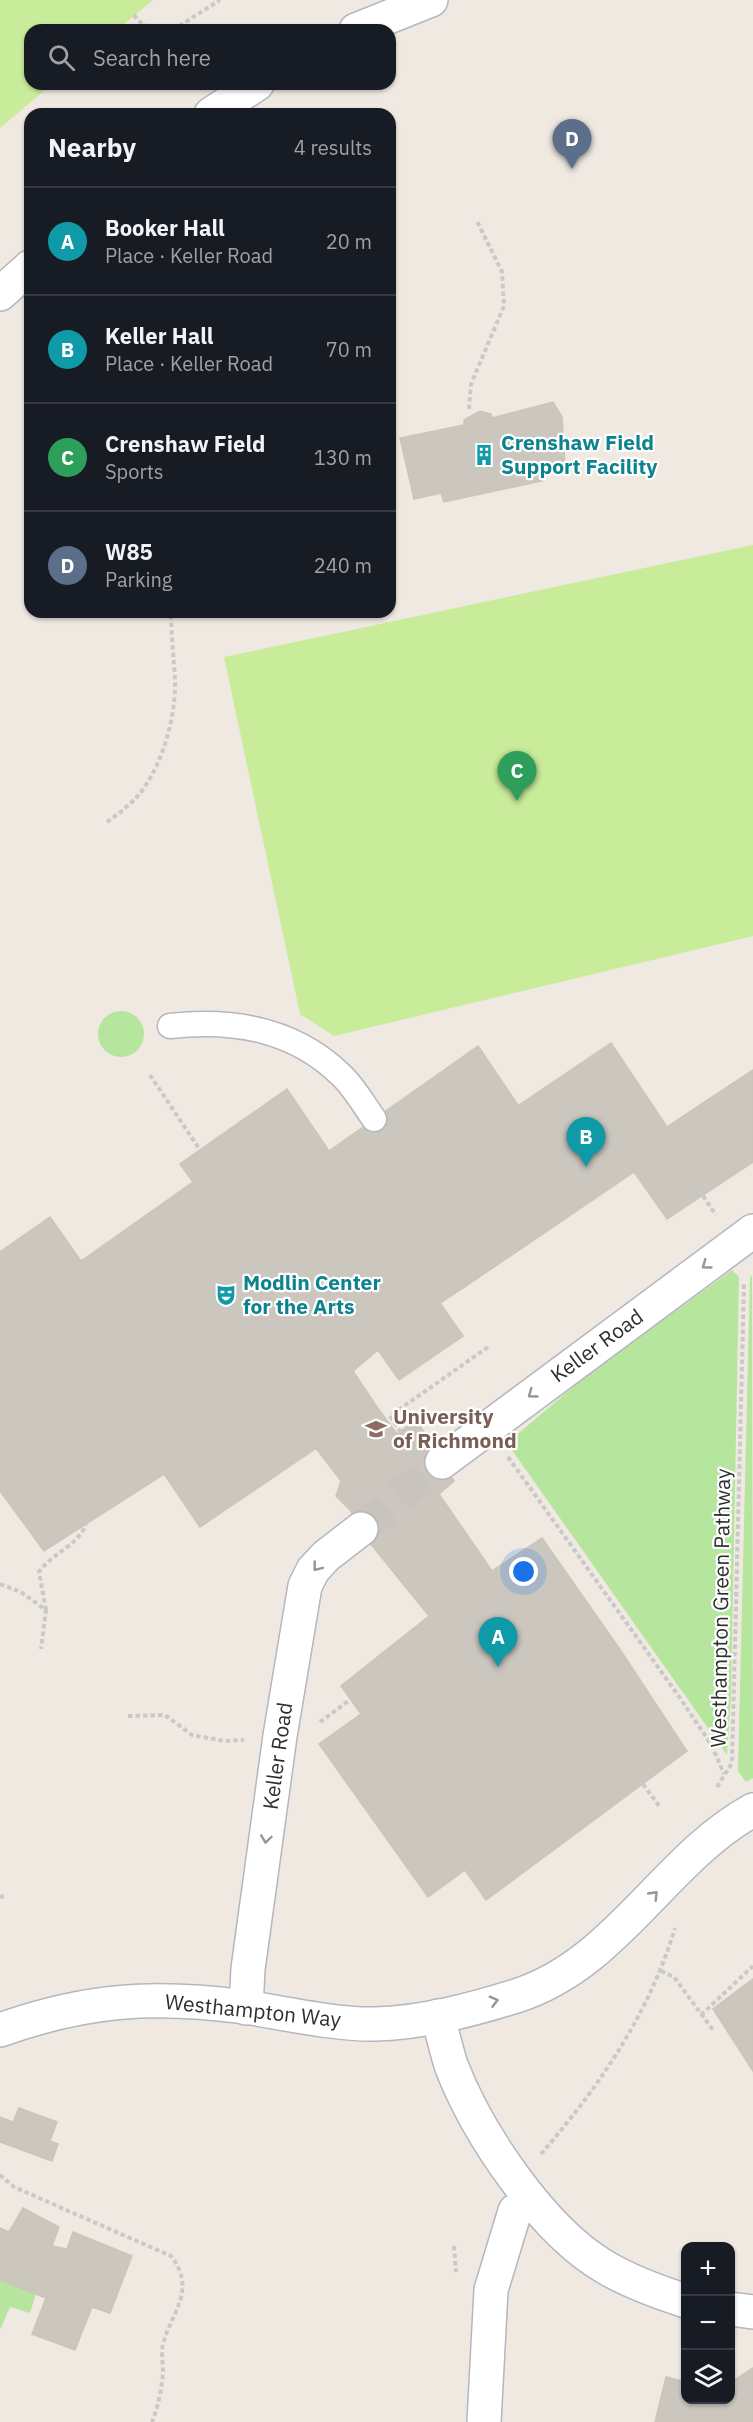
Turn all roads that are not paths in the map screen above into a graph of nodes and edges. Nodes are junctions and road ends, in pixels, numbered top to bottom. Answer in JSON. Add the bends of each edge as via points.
{"nodes":[{"id":1,"x":431,"y":0,"type":"edge"},
{"id":2,"x":371,"y":24,"type":"edge"},
{"id":3,"x":248,"y":90,"type":"edge"},
{"id":4,"x":220,"y":108,"type":"edge"},
{"id":5,"x":24,"y":272,"type":"edge"},
{"id":6,"x":0,"y":294,"type":"edge"},
{"id":7,"x":171,"y":1026,"type":"dead end"},
{"id":8,"x":374,"y":1119,"type":"dead end"},
{"id":9,"x":753,"y":1231,"type":"edge"},
{"id":10,"x":429,"y":1458,"type":"tunnel mouth"},
{"id":11,"x":361,"y":1529,"type":"tunnel mouth"},
{"id":12,"x":753,"y":1810,"type":"edge"},
{"id":13,"x":246,"y":2008,"type":"junction"},
{"id":14,"x":438,"y":2016,"type":"junction"},
{"id":15,"x":0,"y":2030,"type":"edge"},
{"id":16,"x":515,"y":2211,"type":"dead end"},
{"id":17,"x":681,"y":2299,"type":"edge"},
{"id":18,"x":735,"y":2310,"type":"edge"},
{"id":19,"x":753,"y":2312,"type":"edge"},
{"id":20,"x":484,"y":2422,"type":"edge"}],
"edges":[{"from":1,"to":2,"type":"street"},
{"from":3,"to":4,"type":"street"},
{"from":5,"to":6,"type":"street"},
{"from":7,"to":8,"type":"lane","via":[[243,1025],[282,1035],[315,1052],[343,1076]]},
{"from":9,"to":10,"type":"street","name":"Keller Road","one_way":true},
{"from":11,"to":13,"type":"street","name":"Keller Road","one_way":true,"via":[[314,1570],[301,1602],[248,1969]]},
{"from":14,"to":12,"type":"street","name":"Westhampton Way","one_way":true,"via":[[518,1995],[568,1971],[621,1929],[693,1855]]},
{"from":13,"to":14,"type":"street","name":"Westhampton Way","via":[[372,2024]]},
{"from":13,"to":15,"type":"street","name":"Westhampton Way","via":[[180,1999],[133,2000],[42,2015]]},
{"from":14,"to":17,"type":"street","via":[[463,2091],[503,2161],[538,2206],[583,2252],[605,2267]]},
{"from":16,"to":20,"type":"street","via":[[491,2290]]},
{"from":18,"to":19,"type":"street"}]}
